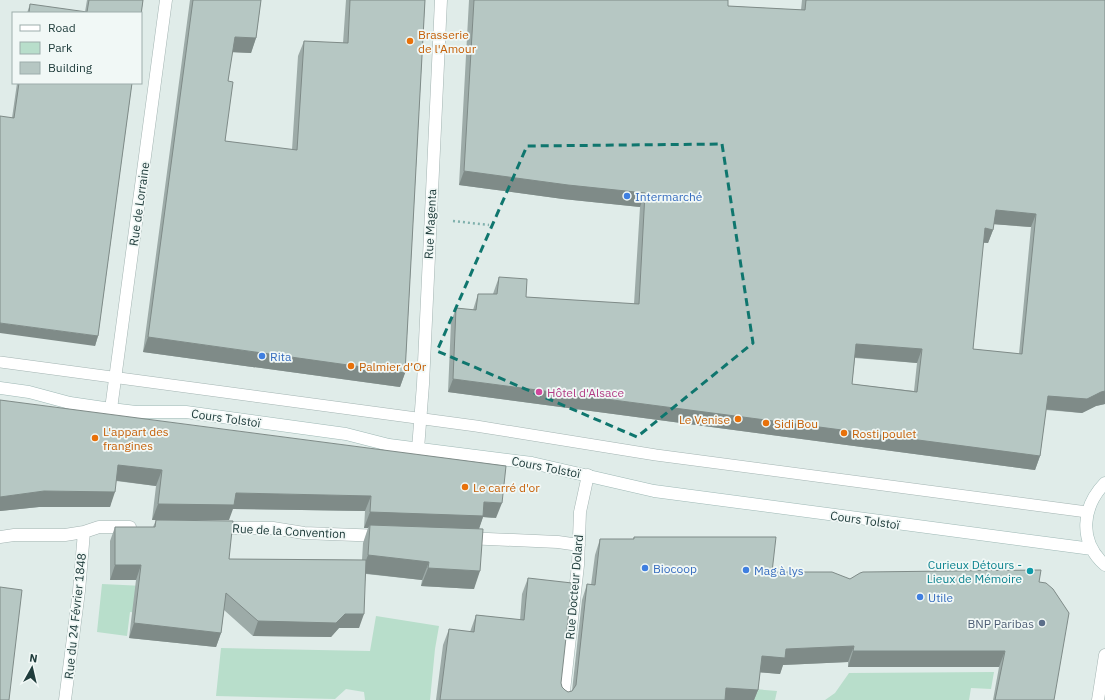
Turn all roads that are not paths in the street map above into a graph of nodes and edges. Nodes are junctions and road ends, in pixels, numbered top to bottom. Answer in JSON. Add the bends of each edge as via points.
{"nodes":[{"id":1,"x":166,"y":0,"type":"edge"},
{"id":2,"x":441,"y":0,"type":"edge"},
{"id":3,"x":0,"y":362,"type":"edge"},
{"id":4,"x":115,"y":379,"type":"junction"},
{"id":5,"x":0,"y":388,"type":"edge"},
{"id":6,"x":111,"y":409,"type":"junction"},
{"id":7,"x":420,"y":419,"type":"junction"},
{"id":8,"x":418,"y":449,"type":"junction"},
{"id":9,"x":588,"y":475,"type":"junction"},
{"id":10,"x":1105,"y":483,"type":"edge"},
{"id":11,"x":1087,"y":512,"type":"junction"},
{"id":12,"x":142,"y":527,"type":"edge"},
{"id":13,"x":204,"y":528,"type":"edge"},
{"id":14,"x":84,"y":532,"type":"junction"},
{"id":15,"x":391,"y":536,"type":"edge"},
{"id":16,"x":0,"y":537,"type":"edge"},
{"id":17,"x":454,"y":538,"type":"edge"},
{"id":18,"x":579,"y":545,"type":"junction"},
{"id":19,"x":1092,"y":549,"type":"junction"},
{"id":20,"x":1105,"y":565,"type":"edge"},
{"id":21,"x":1105,"y":655,"type":"edge"},
{"id":22,"x":65,"y":700,"type":"edge"},
{"id":23,"x":563,"y":700,"type":"edge"},
{"id":24,"x":1098,"y":700,"type":"edge"}],
"edges":[{"from":1,"to":4,"type":"street","name":"Rue de Lorraine"},
{"from":2,"to":7,"type":"street","name":"Rue Magenta"},
{"from":3,"to":4,"type":"lane"},
{"from":4,"to":6,"type":"street","name":"Rue de Lorraine"},
{"from":4,"to":7,"type":"lane"},
{"from":5,"to":6,"type":"street","name":"Cours Tolstoï"},
{"from":6,"to":8,"type":"street","name":"Cours Tolstoï","via":[[194,413],[346,434]]},
{"from":7,"to":8,"type":"street","name":"Rue Magenta"},
{"from":7,"to":11,"type":"lane","via":[[656,455]]},
{"from":8,"to":9,"type":"street","name":"Cours Tolstoï","via":[[532,463]]},
{"from":9,"to":18,"type":"street","name":"Rue Docteur Dolard","via":[[580,512]]},
{"from":9,"to":19,"type":"street","name":"Cours Tolstoï","via":[[654,491]]},
{"from":10,"to":11,"type":"street","via":[[1097,491]]},
{"from":11,"to":19,"type":"street","via":[[1086,525]]},
{"from":12,"to":14,"type":"street","via":[[99,527]]},
{"from":13,"to":15,"type":"street","name":"Rue de la Convention","via":[[273,528],[304,533]]},
{"from":14,"to":16,"type":"street"},
{"from":14,"to":22,"type":"street","name":"Rue du 24 Février 1848"},
{"from":17,"to":18,"type":"street"},
{"from":18,"to":23,"type":"street","name":"Rue Docteur Dolard"},
{"from":19,"to":20,"type":"street"},
{"from":21,"to":24,"type":"street"}]}
